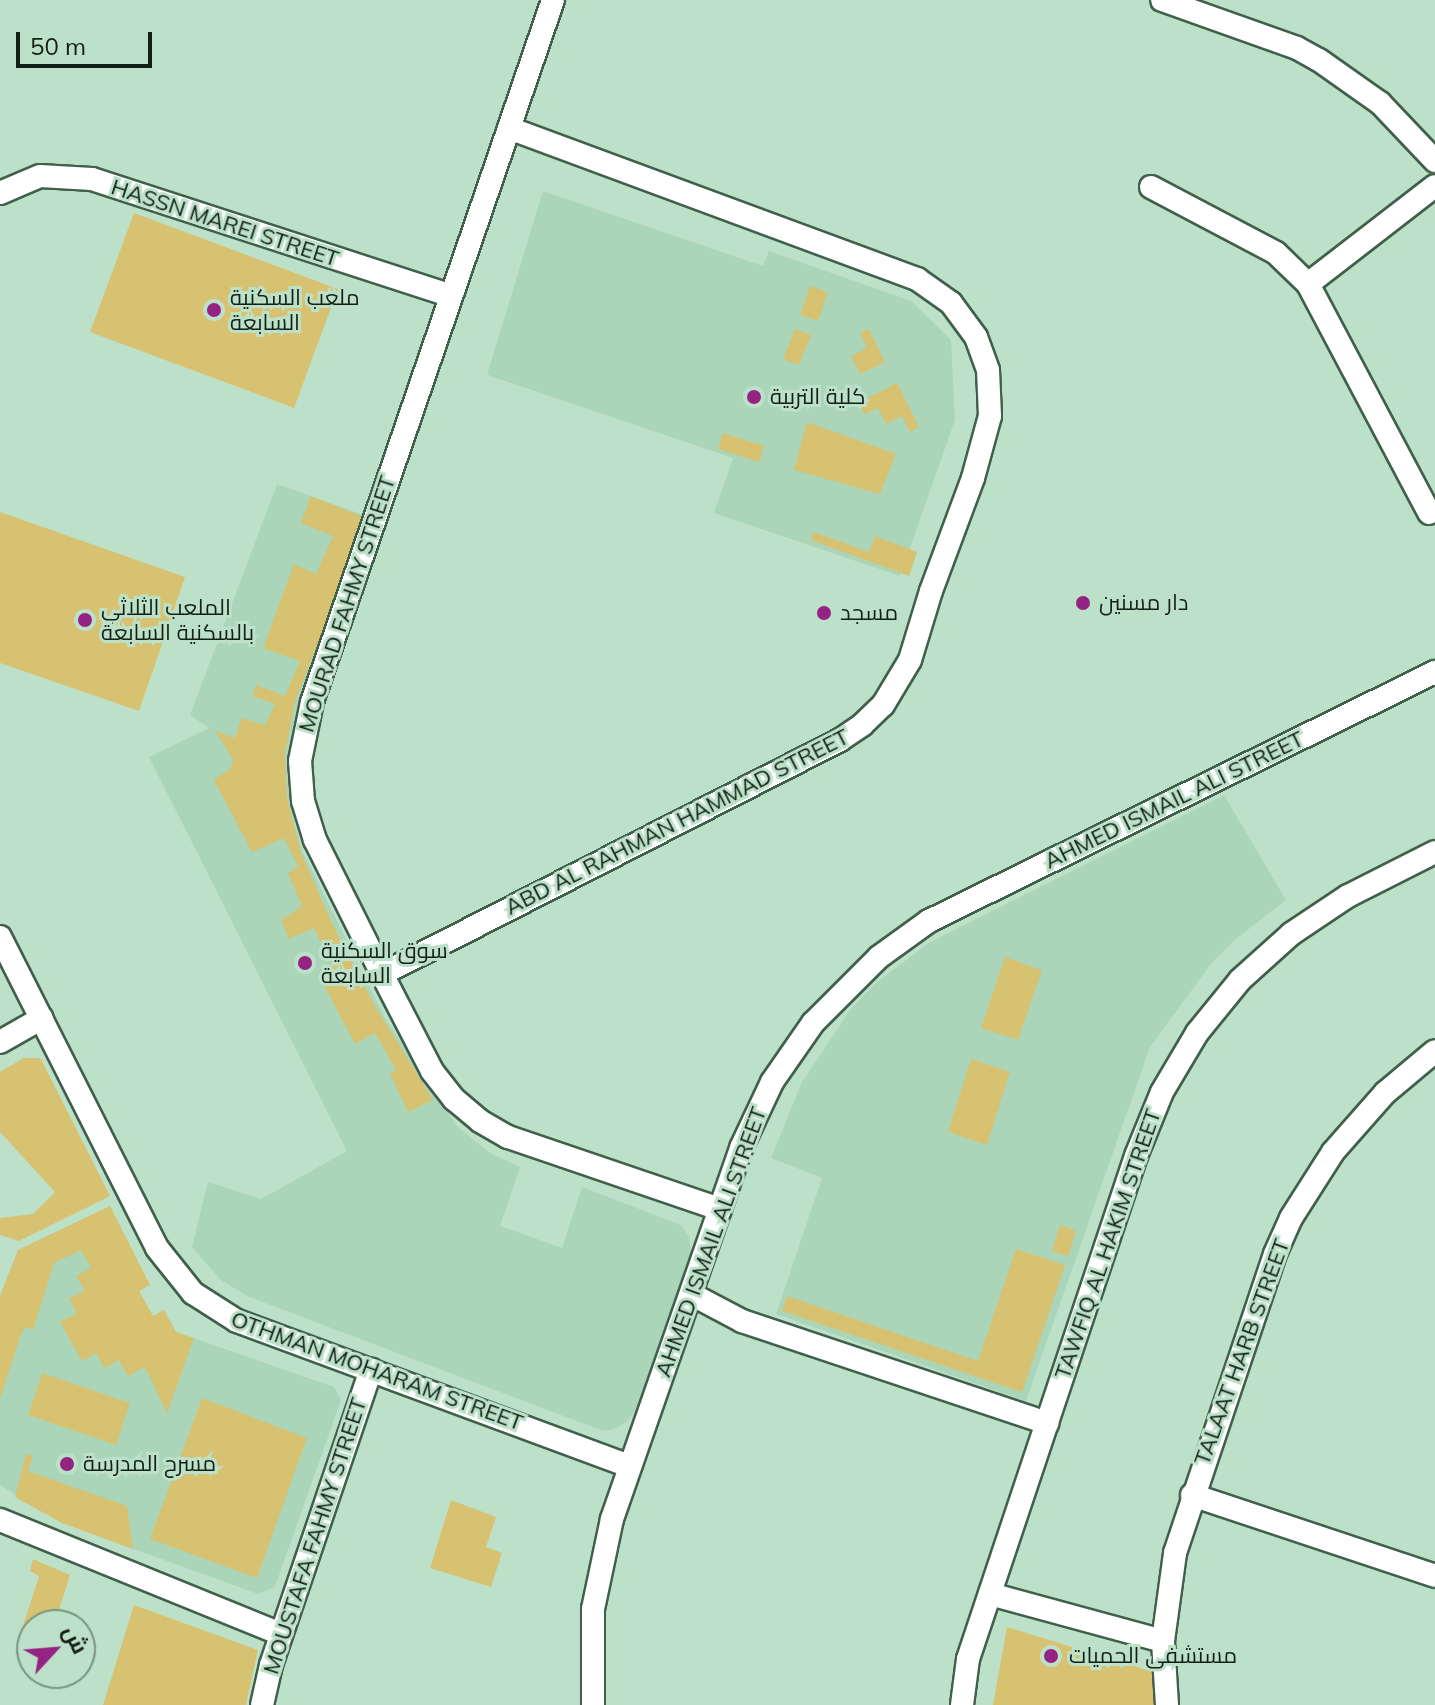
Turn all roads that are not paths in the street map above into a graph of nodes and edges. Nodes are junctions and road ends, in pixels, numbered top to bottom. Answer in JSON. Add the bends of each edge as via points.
{"nodes":[{"id":1,"x":553,"y":0,"type":"edge"},
{"id":2,"x":1162,"y":0,"type":"edge"},
{"id":3,"x":509,"y":128,"type":"junction"},
{"id":4,"x":1435,"y":161,"type":"edge"},
{"id":5,"x":1435,"y":186,"type":"edge"},
{"id":6,"x":1151,"y":187,"type":"dead end"},
{"id":7,"x":0,"y":193,"type":"edge"},
{"id":8,"x":1308,"y":284,"type":"junction"},
{"id":9,"x":450,"y":295,"type":"junction"},
{"id":10,"x":1429,"y":513,"type":"dead end"},
{"id":11,"x":1435,"y":672,"type":"edge"},
{"id":12,"x":1435,"y":852,"type":"edge"},
{"id":13,"x":0,"y":937,"type":"edge"},
{"id":14,"x":382,"y":974,"type":"junction"},
{"id":15,"x":42,"y":1018,"type":"junction"},
{"id":16,"x":0,"y":1042,"type":"edge"},
{"id":17,"x":1435,"y":1051,"type":"edge"},
{"id":18,"x":720,"y":1209,"type":"junction"},
{"id":19,"x":691,"y":1294,"type":"junction"},
{"id":20,"x":371,"y":1369,"type":"junction"},
{"id":21,"x":1047,"y":1423,"type":"junction"},
{"id":22,"x":630,"y":1466,"type":"junction"},
{"id":23,"x":1192,"y":1495,"type":"junction"},
{"id":24,"x":0,"y":1520,"type":"edge"},
{"id":25,"x":1435,"y":1576,"type":"edge"},
{"id":26,"x":990,"y":1594,"type":"junction"},
{"id":27,"x":281,"y":1634,"type":"junction"},
{"id":28,"x":1163,"y":1641,"type":"junction"},
{"id":29,"x":262,"y":1705,"type":"edge"},
{"id":30,"x":593,"y":1705,"type":"edge"},
{"id":31,"x":962,"y":1705,"type":"edge"},
{"id":32,"x":1167,"y":1705,"type":"edge"}],
"edges":[{"from":1,"to":3,"type":"street","name":"MOURAD FAHMY STREET"},
{"from":2,"to":4,"type":"street","via":[[1319,60],[1380,103]]},
{"from":3,"to":9,"type":"street","name":"MOURAD FAHMY STREET"},
{"from":3,"to":14,"type":"street","name":"ABD AL RAHMAN HAMMAD STREET","via":[[917,279],[951,303],[976,337],[988,370],[990,416],[910,660],[883,705],[862,725]]},
{"from":5,"to":8,"type":"street"},
{"from":6,"to":8,"type":"street","via":[[1276,253]]},
{"from":7,"to":9,"type":"street","name":"HASSN MAREI STREET","via":[[40,176],[92,179]]},
{"from":8,"to":10,"type":"street"},
{"from":9,"to":14,"type":"street","name":"MOURAD FAHMY STREET","via":[[302,741],[301,781],[311,831]]},
{"from":11,"to":18,"type":"street","name":"AHMED ISMAIL ALI STREET","via":[[903,938],[833,999],[791,1052],[755,1114]]},
{"from":12,"to":21,"type":"street","name":"TAWFIQ AL HAKIM STREET","via":[[1348,896],[1291,934],[1240,980],[1197,1033],[1162,1092],[1136,1156]]},
{"from":13,"to":15,"type":"street","name":"OTHMAN MOHARAM STREET"},
{"from":14,"to":18,"type":"street","name":"MOURAD FAHMY STREET","via":[[432,1071],[480,1121],[508,1137]]},
{"from":15,"to":16,"type":"street"},
{"from":15,"to":20,"type":"street","name":"OTHMAN MOHARAM STREET","via":[[157,1248],[180,1280],[237,1321]]},
{"from":17,"to":23,"type":"street","name":"TALAAT HARB STREET","via":[[1357,1121],[1291,1218]]},
{"from":18,"to":19,"type":"street","name":"AHMED ISMAIL ALI STREET"},
{"from":19,"to":21,"type":"street","via":[[742,1321]]},
{"from":19,"to":22,"type":"street","name":"AHMED ISMAIL ALI STREET"},
{"from":20,"to":22,"type":"street","name":"OTHMAN MOHARAM STREET"},
{"from":20,"to":27,"type":"street","name":"MOUSTAFA FAHMY STREET"},
{"from":21,"to":26,"type":"street","name":"TAWFIQ AL HAKIM STREET"},
{"from":22,"to":30,"type":"street","name":"AHMED ISMAIL ALI STREET","via":[[597,1578],[591,1639]]},
{"from":23,"to":25,"type":"street"},
{"from":23,"to":28,"type":"street","name":"TALAAT HARB STREET","via":[[1168,1582]]},
{"from":24,"to":27,"type":"street"},
{"from":26,"to":28,"type":"street"},
{"from":26,"to":31,"type":"street","name":"TAWFIQ AL HAKIM STREET","via":[[968,1659]]},
{"from":27,"to":29,"type":"street","name":"MOUSTAFA FAHMY STREET"},
{"from":28,"to":32,"type":"street","name":"TALAAT HARB STREET"}]}
